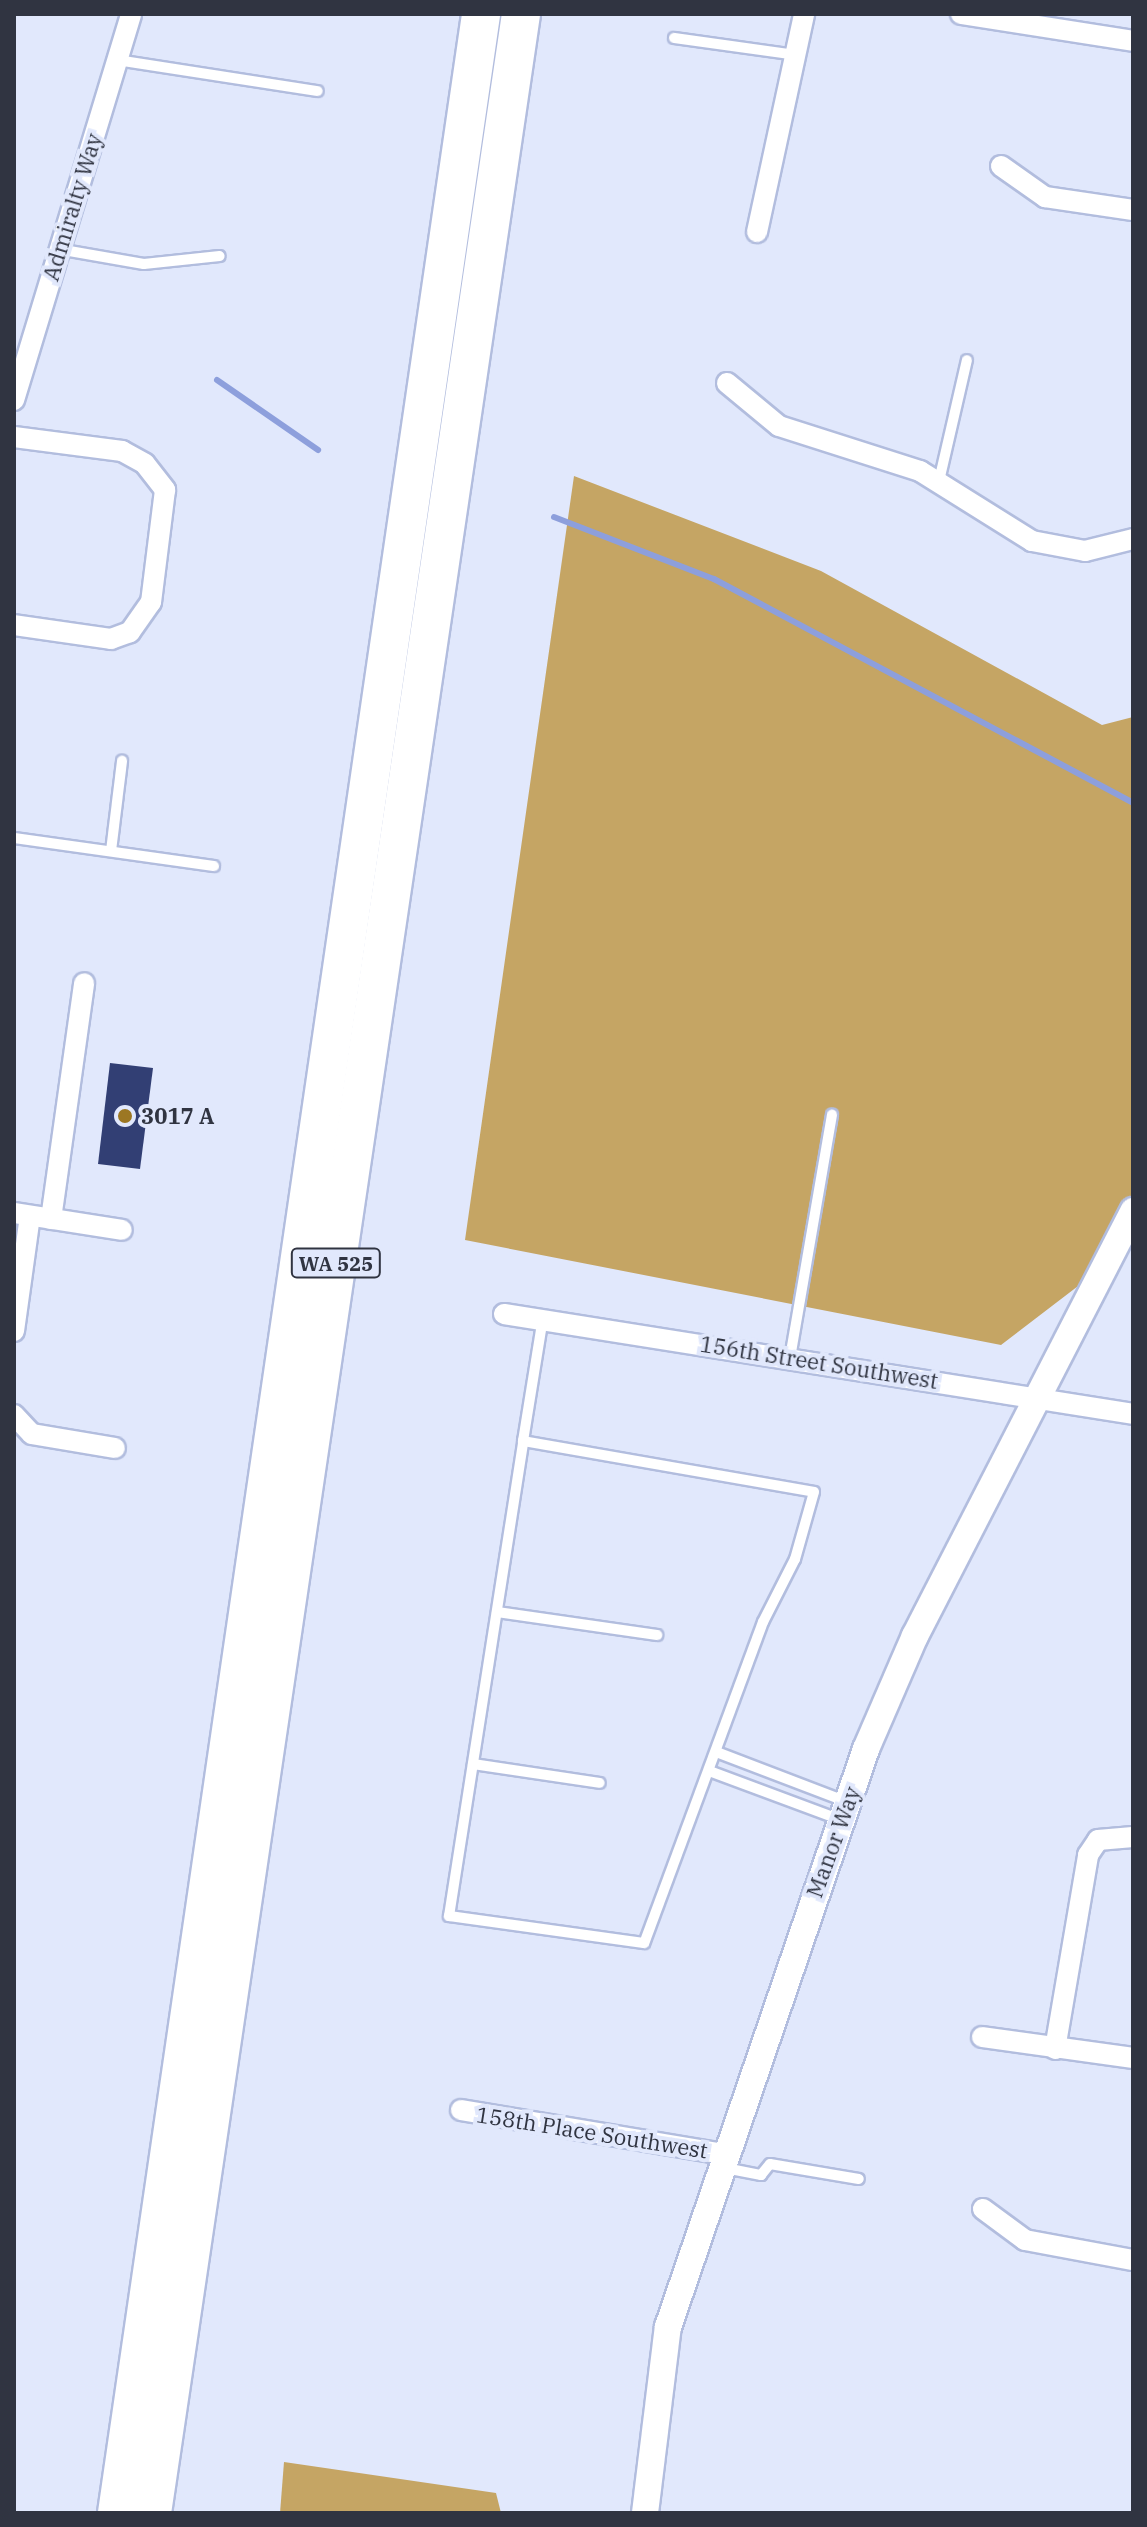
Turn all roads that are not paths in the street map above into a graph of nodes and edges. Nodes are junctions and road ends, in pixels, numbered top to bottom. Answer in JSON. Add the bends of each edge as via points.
{"nodes":[{"id":1,"x":131,"y":14,"type":"edge"},
{"id":2,"x":481,"y":14,"type":"edge"},
{"id":3,"x":521,"y":14,"type":"edge"},
{"id":4,"x":804,"y":14,"type":"edge"},
{"id":5,"x":961,"y":14,"type":"edge"},
{"id":6,"x":674,"y":38,"type":"dead end"},
{"id":7,"x":1133,"y":41,"type":"edge"},
{"id":8,"x":796,"y":55,"type":"junction"},
{"id":9,"x":117,"y":60,"type":"junction"},
{"id":10,"x":318,"y":91,"type":"dead end"},
{"id":11,"x":1001,"y":166,"type":"dead end"},
{"id":12,"x":1133,"y":210,"type":"edge"},
{"id":13,"x":757,"y":232,"type":"dead end"},
{"id":14,"x":58,"y":249,"type":"junction"},
{"id":15,"x":220,"y":256,"type":"dead end"},
{"id":16,"x":967,"y":360,"type":"dead end"},
{"id":17,"x":727,"y":383,"type":"dead end"},
{"id":18,"x":14,"y":400,"type":"edge"},
{"id":19,"x":14,"y":437,"type":"edge"},
{"id":20,"x":939,"y":481,"type":"junction"},
{"id":21,"x":1133,"y":539,"type":"edge"},
{"id":22,"x":14,"y":625,"type":"edge"},
{"id":23,"x":122,"y":761,"type":"dead end"},
{"id":24,"x":14,"y":838,"type":"edge"},
{"id":25,"x":111,"y":851,"type":"junction"},
{"id":26,"x":214,"y":866,"type":"dead end"},
{"id":27,"x":84,"y":983,"type":"dead end"},
{"id":28,"x":832,"y":1115,"type":"dead end"},
{"id":29,"x":1133,"y":1211,"type":"edge"},
{"id":30,"x":22,"y":1215,"type":"edge"},
{"id":31,"x":51,"y":1219,"type":"junction"},
{"id":32,"x":122,"y":1230,"type":"dead end"},
{"id":33,"x":504,"y":1314,"type":"dead end"},
{"id":34,"x":543,"y":1318,"type":"junction"},
{"id":35,"x":14,"y":1331,"type":"edge"},
{"id":36,"x":790,"y":1358,"type":"junction"},
{"id":37,"x":1038,"y":1398,"type":"junction"},
{"id":38,"x":1133,"y":1414,"type":"edge"},
{"id":39,"x":14,"y":1415,"type":"edge"},
{"id":40,"x":523,"y":1441,"type":"junction"},
{"id":41,"x":115,"y":1448,"type":"dead end"},
{"id":42,"x":497,"y":1612,"type":"junction"},
{"id":43,"x":657,"y":1635,"type":"dead end"},
{"id":44,"x":719,"y":1753,"type":"junction"},
{"id":45,"x":473,"y":1764,"type":"junction"},
{"id":46,"x":712,"y":1772,"type":"junction"},
{"id":47,"x":600,"y":1783,"type":"dead end"},
{"id":48,"x":844,"y":1811,"type":"junction"},
{"id":49,"x":1133,"y":1837,"type":"edge"},
{"id":50,"x":982,"y":2037,"type":"dead end"},
{"id":51,"x":1055,"y":2049,"type":"junction"},
{"id":52,"x":1133,"y":2058,"type":"edge"},
{"id":53,"x":461,"y":2110,"type":"dead end"},
{"id":54,"x":721,"y":2160,"type":"junction"},
{"id":55,"x":859,"y":2179,"type":"dead end"},
{"id":56,"x":983,"y":2209,"type":"dead end"},
{"id":57,"x":1133,"y":2260,"type":"edge"},
{"id":58,"x":117,"y":2513,"type":"edge"},
{"id":59,"x":152,"y":2513,"type":"edge"},
{"id":60,"x":645,"y":2513,"type":"edge"}],
"edges":[{"from":1,"to":9,"type":"street","name":"Admiralty Way"},
{"from":2,"to":58,"type":"highway","number":"WA 525"},
{"from":3,"to":59,"type":"highway","number":"WA 525"},
{"from":4,"to":8,"type":"street"},
{"from":5,"to":7,"type":"street"},
{"from":6,"to":8,"type":"lane"},
{"from":8,"to":13,"type":"street"},
{"from":9,"to":10,"type":"lane"},
{"from":9,"to":14,"type":"street","name":"Admiralty Way"},
{"from":11,"to":12,"type":"street","via":[[1045,197]]},
{"from":14,"to":15,"type":"lane","via":[[144,264]]},
{"from":14,"to":18,"type":"street","name":"Admiralty Way"},
{"from":16,"to":20,"type":"lane"},
{"from":17,"to":20,"type":"street","via":[[779,426]]},
{"from":19,"to":22,"type":"street","via":[[122,451],[145,464],[165,490],[151,602],[130,632],[111,639]]},
{"from":20,"to":21,"type":"street","via":[[1054,549],[1085,551]]},
{"from":23,"to":25,"type":"lane"},
{"from":24,"to":25,"type":"lane"},
{"from":25,"to":26,"type":"lane"},
{"from":27,"to":31,"type":"street"},
{"from":28,"to":36,"type":"lane"},
{"from":29,"to":37,"type":"street","name":"Manor Way"},
{"from":30,"to":31,"type":"street"},
{"from":30,"to":35,"type":"street"},
{"from":31,"to":32,"type":"street"},
{"from":33,"to":34,"type":"street","name":"156th Street Southwest"},
{"from":34,"to":36,"type":"street","name":"156th Street Southwest"},
{"from":34,"to":40,"type":"lane"},
{"from":36,"to":37,"type":"street","name":"156th Street Southwest"},
{"from":37,"to":38,"type":"street","name":"156th Street Southwest"},
{"from":37,"to":48,"type":"street","name":"Manor Way","via":[[915,1636]]},
{"from":39,"to":41,"type":"street","via":[[32,1434]]},
{"from":40,"to":42,"type":"lane"},
{"from":40,"to":44,"type":"lane","via":[[814,1492]]},
{"from":42,"to":43,"type":"lane"},
{"from":42,"to":45,"type":"lane"},
{"from":44,"to":46,"type":"lane"},
{"from":44,"to":48,"type":"lane"},
{"from":45,"to":46,"type":"lane","via":[[449,1916],[644,1943]]},
{"from":45,"to":47,"type":"lane"},
{"from":46,"to":48,"type":"lane"},
{"from":48,"to":54,"type":"street","name":"Manor Way"},
{"from":49,"to":51,"type":"street","via":[[1098,1840],[1088,1855]]},
{"from":50,"to":51,"type":"street"},
{"from":51,"to":52,"type":"street"},
{"from":53,"to":54,"type":"street","name":"158th Place Southwest"},
{"from":54,"to":55,"type":"lane","via":[[761,2175],[770,2164]]},
{"from":54,"to":60,"type":"street","name":"Manor Way","via":[[668,2327]]},
{"from":56,"to":57,"type":"street","via":[[1025,2240]]}]}
